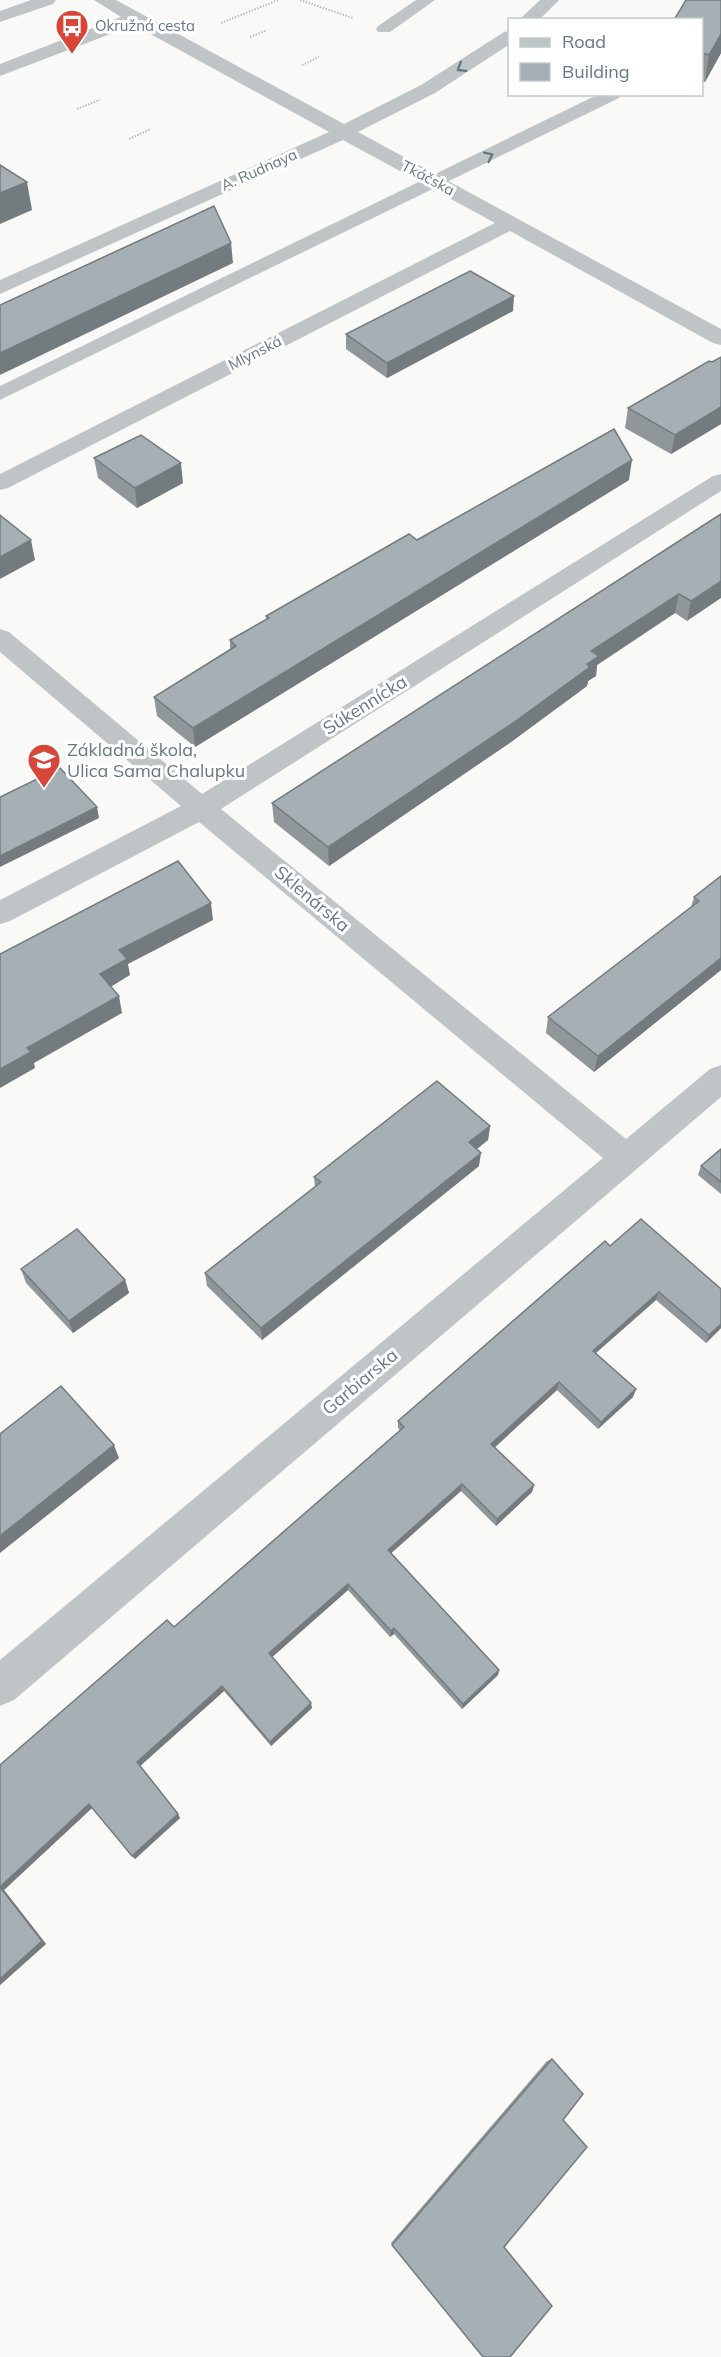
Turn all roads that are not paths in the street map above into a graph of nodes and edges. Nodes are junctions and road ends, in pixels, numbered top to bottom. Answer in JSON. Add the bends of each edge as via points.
{"nodes":[{"id":1,"x":47,"y":0,"type":"edge"},
{"id":2,"x":103,"y":0,"type":"edge"},
{"id":3,"x":427,"y":0,"type":"edge"},
{"id":4,"x":550,"y":0,"type":"edge"},
{"id":5,"x":0,"y":17,"type":"edge"},
{"id":6,"x":135,"y":18,"type":"junction"},
{"id":7,"x":530,"y":18,"type":"edge"},
{"id":8,"x":384,"y":29,"type":"road end"},
{"id":9,"x":508,"y":39,"type":"edge"},
{"id":10,"x":0,"y":70,"type":"edge"},
{"id":11,"x":609,"y":96,"type":"edge"},
{"id":12,"x":344,"y":132,"type":"junction"},
{"id":13,"x":436,"y":182,"type":"junction"},
{"id":14,"x":511,"y":223,"type":"junction"},
{"id":15,"x":0,"y":288,"type":"edge"},
{"id":16,"x":721,"y":338,"type":"edge"},
{"id":17,"x":0,"y":394,"type":"edge"},
{"id":18,"x":721,"y":481,"type":"edge"},
{"id":19,"x":0,"y":483,"type":"edge"},
{"id":20,"x":0,"y":638,"type":"edge"},
{"id":21,"x":201,"y":808,"type":"junction"},
{"id":22,"x":0,"y":913,"type":"edge"},
{"id":23,"x":721,"y":1078,"type":"edge"},
{"id":24,"x":626,"y":1158,"type":"junction"},
{"id":25,"x":0,"y":1686,"type":"edge"}],
"edges":[{"from":1,"to":5,"type":"street"},
{"from":2,"to":6,"type":"street","name":"Tkáčska"},
{"from":3,"to":8,"type":"lane"},
{"from":4,"to":7,"type":"street"},
{"from":6,"to":10,"type":"street"},
{"from":6,"to":12,"type":"street","name":"Tkáčska"},
{"from":9,"to":12,"type":"street","name":"A. Rudnaya","one_way":true,"via":[[428,89]]},
{"from":13,"to":11,"type":"lane","one_way":true},
{"from":12,"to":13,"type":"street","name":"Tkáčska"},
{"from":12,"to":15,"type":"street","name":"A. Rudnaya"},
{"from":13,"to":14,"type":"street","name":"Tkáčska"},
{"from":13,"to":17,"type":"lane"},
{"from":14,"to":16,"type":"street","name":"Tkáčska"},
{"from":14,"to":19,"type":"street","name":"Mlynská"},
{"from":18,"to":21,"type":"street","name":"Súkennícka"},
{"from":20,"to":21,"type":"street","name":"Sklenárska"},
{"from":21,"to":22,"type":"street","name":"Súkennícka"},
{"from":21,"to":24,"type":"street","name":"Sklenárska"},
{"from":23,"to":24,"type":"street","name":"Garbiarska"},
{"from":24,"to":25,"type":"street","name":"Garbiarska"}]}
